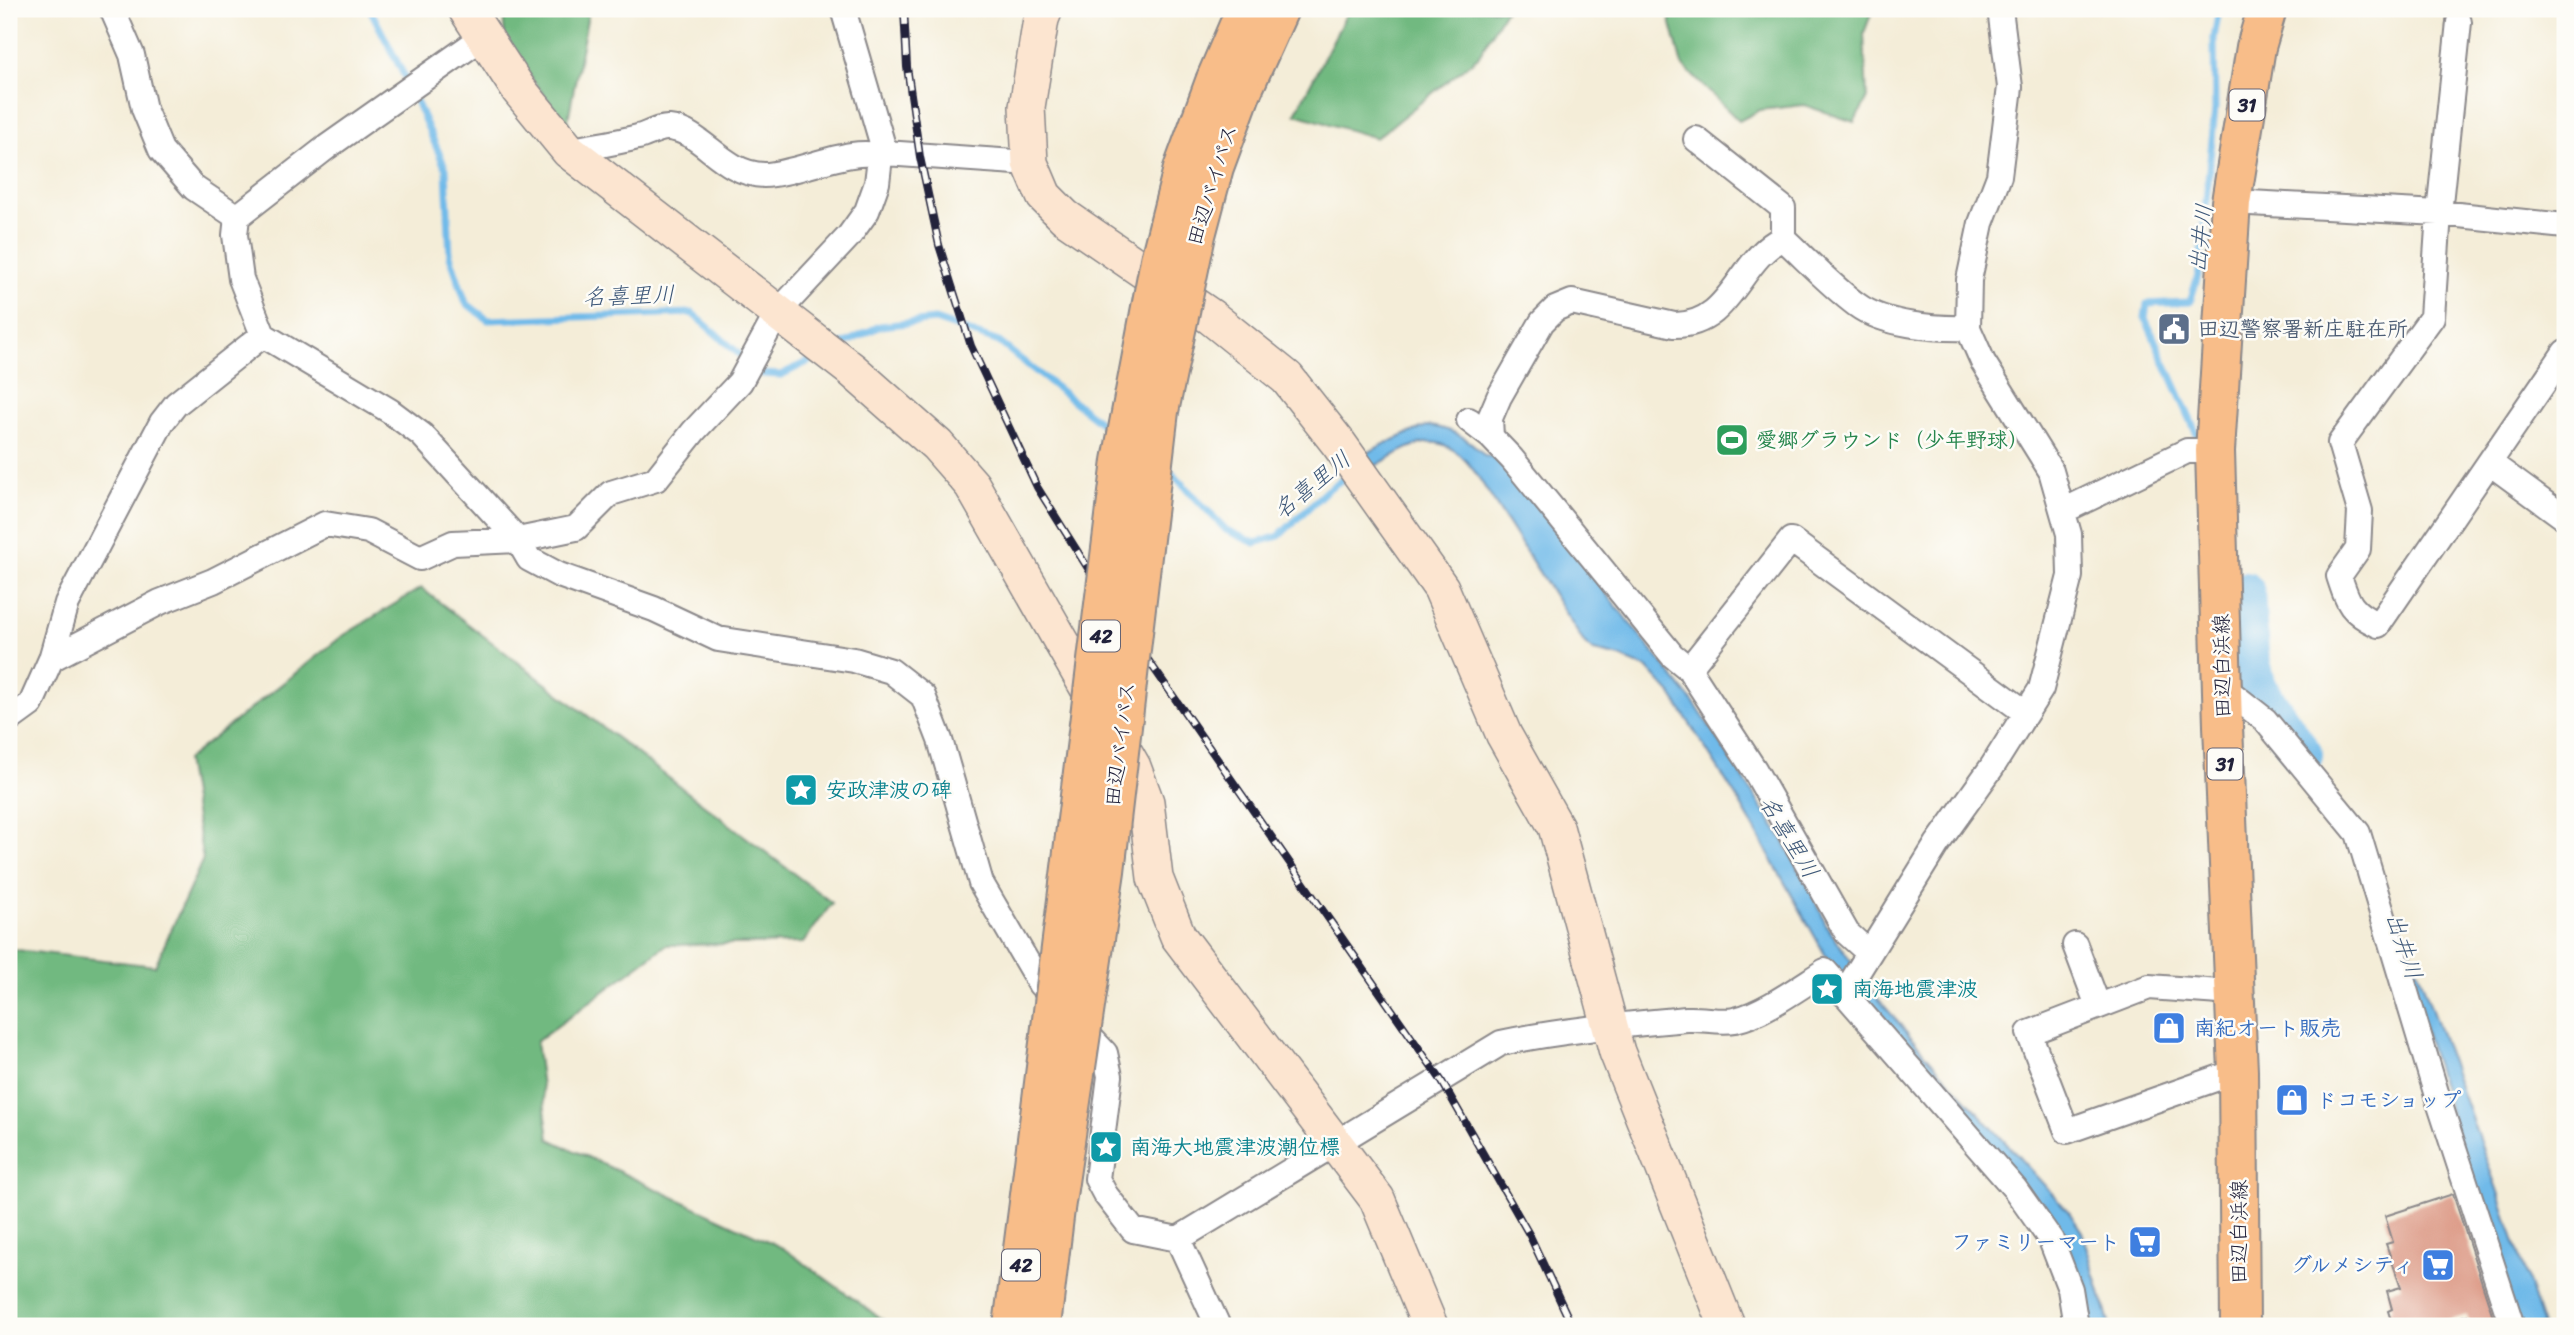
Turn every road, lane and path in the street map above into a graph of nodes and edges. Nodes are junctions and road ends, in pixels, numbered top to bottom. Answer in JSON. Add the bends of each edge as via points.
{"nodes":[{"id":1,"x":111,"y":9,"type":"edge"},
{"id":2,"x":843,"y":9,"type":"edge"},
{"id":3,"x":1045,"y":9,"type":"edge"},
{"id":4,"x":1246,"y":9,"type":"edge"},
{"id":5,"x":1279,"y":9,"type":"edge"},
{"id":6,"x":2000,"y":9,"type":"edge"},
{"id":7,"x":2267,"y":9,"type":"edge"},
{"id":8,"x":2459,"y":22,"type":"dead end"},
{"id":9,"x":475,"y":23,"type":"edge"},
{"id":10,"x":1229,"y":85,"type":"junction"},
{"id":11,"x":1696,"y":139,"type":"dead end"},
{"id":12,"x":569,"y":151,"type":"junction"},
{"id":13,"x":883,"y":155,"type":"junction"},
{"id":14,"x":1030,"y":163,"type":"junction"},
{"id":15,"x":2231,"y":202,"type":"junction"},
{"id":16,"x":2439,"y":213,"type":"junction"},
{"id":17,"x":237,"y":217,"type":"junction"},
{"id":18,"x":2565,"y":226,"type":"edge"},
{"id":19,"x":1783,"y":238,"type":"junction"},
{"id":20,"x":778,"y":312,"type":"junction"},
{"id":21,"x":1968,"y":328,"type":"junction"},
{"id":22,"x":263,"y":335,"type":"junction"},
{"id":23,"x":2565,"y":352,"type":"edge"},
{"id":24,"x":1469,"y":420,"type":"dead end"},
{"id":25,"x":1491,"y":437,"type":"junction"},
{"id":26,"x":2201,"y":451,"type":"junction"},
{"id":27,"x":2490,"y":463,"type":"junction"},
{"id":28,"x":2063,"y":511,"type":"junction"},
{"id":29,"x":2565,"y":518,"type":"edge"},
{"id":30,"x":518,"y":540,"type":"junction"},
{"id":31,"x":51,"y":659,"type":"junction"},
{"id":32,"x":1689,"y":669,"type":"junction"},
{"id":33,"x":2223,"y":687,"type":"junction"},
{"id":34,"x":2026,"y":713,"type":"junction"},
{"id":35,"x":9,"y":720,"type":"edge"},
{"id":36,"x":2075,"y":945,"type":"dead end"},
{"id":37,"x":1867,"y":957,"type":"junction"},
{"id":38,"x":1846,"y":992,"type":"junction"},
{"id":39,"x":2234,"y":993,"type":"junction"},
{"id":40,"x":2098,"y":1006,"type":"junction"},
{"id":41,"x":1609,"y":1027,"type":"junction"},
{"id":42,"x":2238,"y":1071,"type":"junction"},
{"id":43,"x":1334,"y":1144,"type":"junction"},
{"id":44,"x":1042,"y":1206,"type":"junction"},
{"id":45,"x":1178,"y":1239,"type":"junction"},
{"id":46,"x":1013,"y":1326,"type":"edge"},
{"id":47,"x":1041,"y":1326,"type":"edge"},
{"id":48,"x":1218,"y":1326,"type":"edge"},
{"id":49,"x":1430,"y":1326,"type":"edge"},
{"id":50,"x":1727,"y":1326,"type":"edge"},
{"id":51,"x":2076,"y":1326,"type":"edge"},
{"id":52,"x":2240,"y":1326,"type":"edge"},
{"id":53,"x":2512,"y":1326,"type":"edge"}],
"edges":[{"from":1,"to":17,"type":"street","via":[[132,55],[144,109],[161,150],[194,188]]},
{"from":2,"to":13,"type":"street"},
{"from":3,"to":14,"type":"street","via":[[1027,107]]},
{"from":4,"to":10,"type":"main road","name":"田辺バイパス","number":"42"},
{"from":5,"to":10,"type":"main road","name":"田辺バイパス","number":"42"},
{"from":6,"to":21,"type":"street","via":[[2010,87],[1999,176],[1981,223],[1969,279]]},
{"from":7,"to":15,"type":"main road","name":"田辺白浜線","number":"31","via":[[2256,47]]},
{"from":8,"to":16,"type":"street"},
{"from":9,"to":12,"type":"street","via":[[519,90]]},
{"from":9,"to":17,"type":"street","via":[[426,78]]},
{"from":10,"to":44,"type":"main road","name":"田辺バイパス","number":"42","bridge":true,"via":[[1159,411],[1105,871]]},
{"from":11,"to":19,"type":"street","via":[[1783,208]]},
{"from":12,"to":13,"type":"street","via":[[667,128],[687,135],[736,170],[764,175],[844,156]]},
{"from":12,"to":20,"type":"street"},
{"from":13,"to":14,"type":"street"},
{"from":13,"to":20,"type":"street","via":[[867,211]]},
{"from":14,"to":41,"type":"street","via":[[1044,196],[1065,217],[1211,317],[1287,378],[1440,588],[1504,735],[1556,827]]},
{"from":15,"to":16,"type":"street"},
{"from":15,"to":26,"type":"main road","name":"田辺白浜線","number":"31"},
{"from":16,"to":18,"type":"street"},
{"from":16,"to":27,"type":"street","via":[[2432,317],[2340,443],[2360,511],[2358,549],[2339,576],[2347,603],[2360,616],[2378,625]]},
{"from":17,"to":22,"type":"street","via":[[234,235],[241,279]]},
{"from":19,"to":21,"type":"street","via":[[1858,307],[1914,325]]},
{"from":19,"to":25,"type":"street","via":[[1760,254],[1716,311],[1689,325],[1572,302],[1555,309],[1542,322],[1499,397],[1490,418]]},
{"from":20,"to":30,"type":"street","via":[[740,382],[656,479],[611,493],[576,528]]},
{"from":20,"to":43,"type":"street","via":[[852,370],[937,446],[972,485],[1133,767],[1146,802],[1155,878],[1178,936]]},
{"from":21,"to":28,"type":"street","via":[[1983,362],[2051,471]]},
{"from":22,"to":30,"type":"street","via":[[422,435]]},
{"from":22,"to":31,"type":"street","via":[[176,404],[162,422],[66,603]]},
{"from":23,"to":27,"type":"street"},
{"from":24,"to":25,"type":"street"},
{"from":25,"to":32,"type":"street","via":[[1672,655]]},
{"from":26,"to":28,"type":"street"},
{"from":26,"to":33,"type":"main road","name":"田辺白浜線","number":"31"},
{"from":27,"to":29,"type":"street"},
{"from":28,"to":34,"type":"street","via":[[2070,576],[2041,688]]},
{"from":30,"to":31,"type":"street","via":[[453,543],[420,558],[368,531],[325,524]]},
{"from":30,"to":45,"type":"street","via":[[529,559],[559,575],[654,609],[718,639],[854,660],[891,671],[923,696],[981,883],[1041,984],[1105,1052],[1110,1076],[1097,1179],[1133,1230]]},
{"from":31,"to":35,"type":"street","via":[[31,704]]},
{"from":32,"to":34,"type":"street","via":[[1791,540]]},
{"from":32,"to":37,"type":"street","via":[[1754,769],[1847,933]]},
{"from":33,"to":39,"type":"main road","name":"田辺白浜線","number":"31"},
{"from":33,"to":53,"type":"street","via":[[2264,720],[2358,833]]},
{"from":34,"to":37,"type":"street"},
{"from":36,"to":40,"type":"street"},
{"from":37,"to":38,"type":"street"},
{"from":38,"to":41,"type":"street","via":[[1825,971],[1772,1004],[1735,1020]]},
{"from":38,"to":51,"type":"street","via":[[2015,1189],[2052,1240],[2070,1289]]},
{"from":39,"to":40,"type":"street","via":[[2149,987]]},
{"from":39,"to":42,"type":"main road","name":"田辺白浜線","number":"31"},
{"from":40,"to":42,"type":"street","via":[[2029,1033],[2067,1131]]},
{"from":41,"to":43,"type":"street","via":[[1501,1043]]},
{"from":41,"to":50,"type":"street"},
{"from":42,"to":52,"type":"main road","name":"田辺白浜線","number":"31"},
{"from":43,"to":45,"type":"street"},
{"from":43,"to":49,"type":"street","via":[[1377,1199]]},
{"from":44,"to":46,"type":"main road","name":"田辺バイパス","number":"42"},
{"from":44,"to":47,"type":"main road","name":"田辺バイパス","number":"42"},
{"from":45,"to":48,"type":"street"}]}
